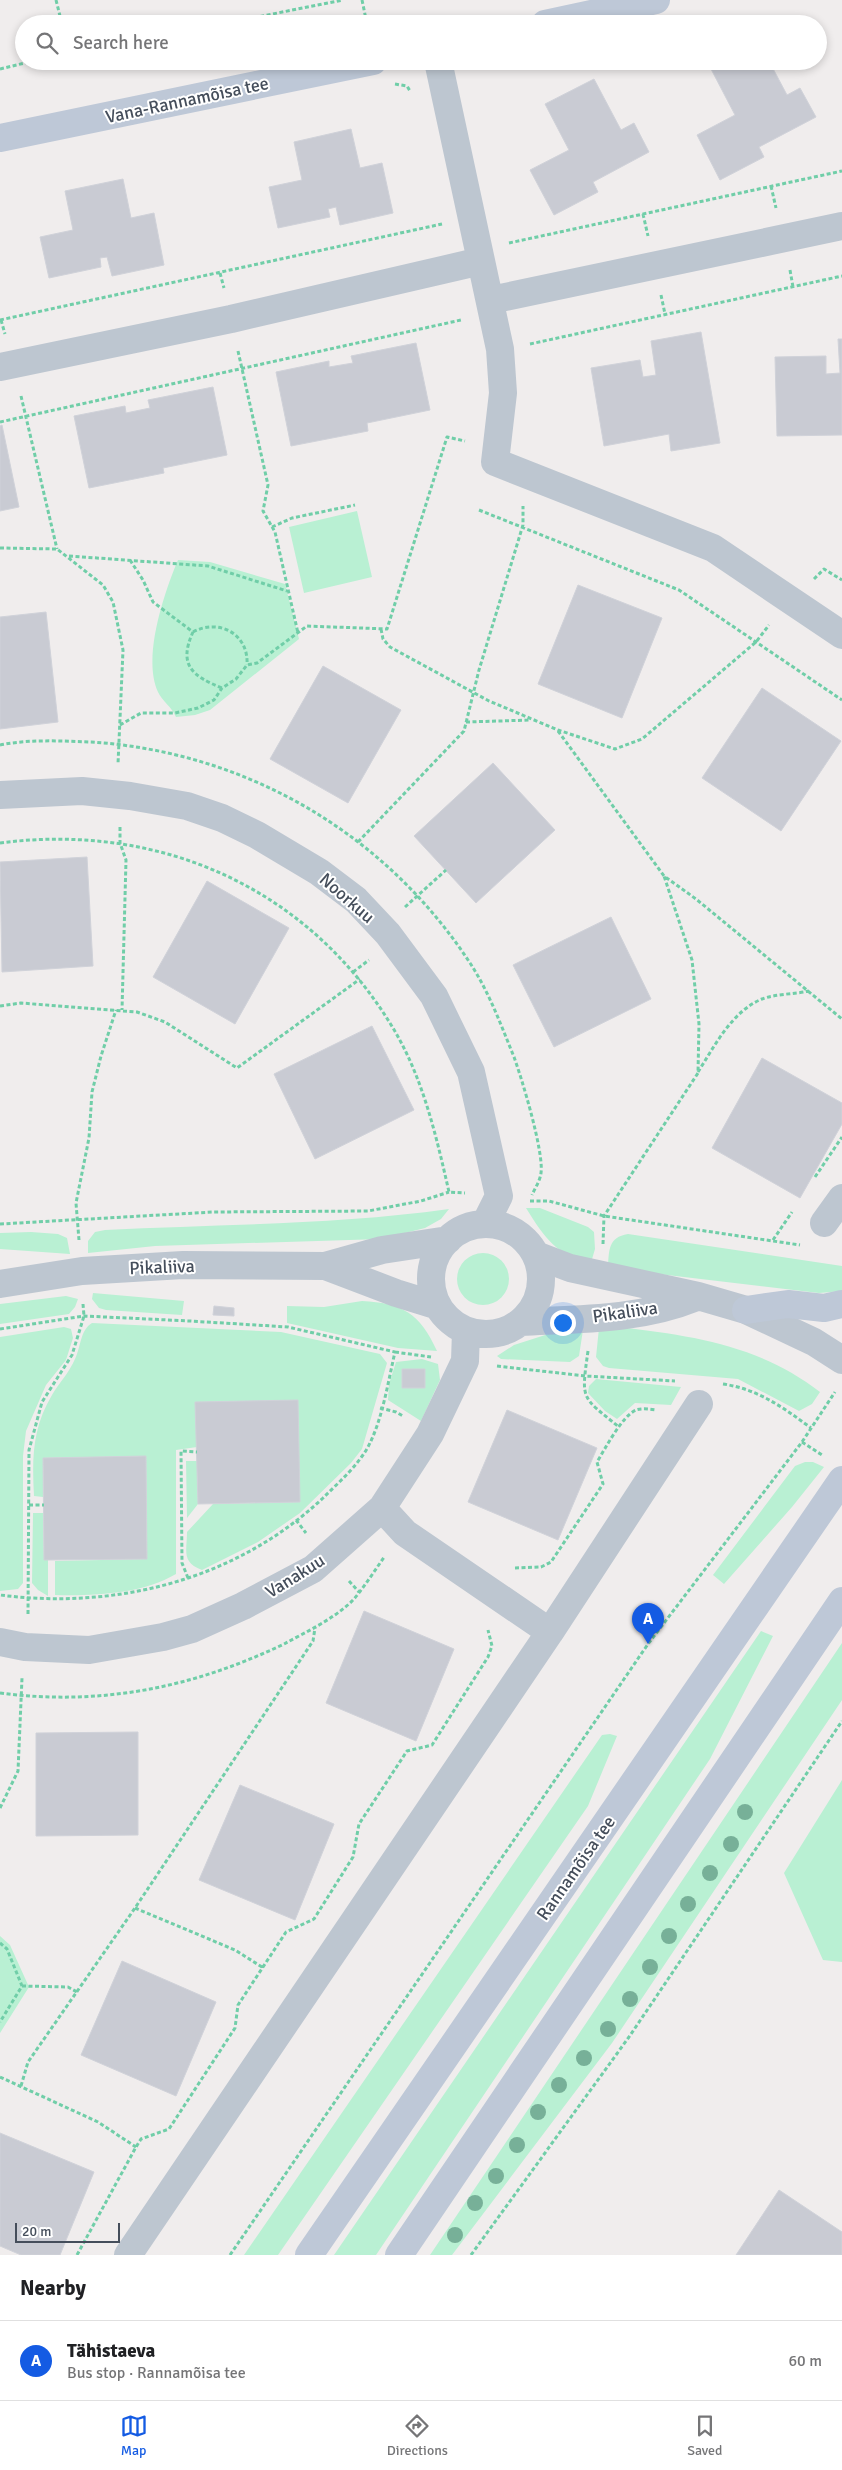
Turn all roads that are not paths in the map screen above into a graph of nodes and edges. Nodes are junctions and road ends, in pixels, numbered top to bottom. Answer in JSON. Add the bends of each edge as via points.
{"nodes":[{"id":1,"x":656,"y":0,"type":"edge"},
{"id":2,"x":587,"y":15,"type":"edge"},
{"id":3,"x":329,"y":70,"type":"edge"},
{"id":4,"x":440,"y":70,"type":"edge"},
{"id":5,"x":0,"y":138,"type":"edge"},
{"id":6,"x":842,"y":226,"type":"edge"},
{"id":7,"x":490,"y":253,"type":"junction"},
{"id":8,"x":491,"y":300,"type":"junction"},
{"id":9,"x":7,"y":366,"type":"edge"},
{"id":10,"x":842,"y":635,"type":"edge"},
{"id":11,"x":0,"y":795,"type":"edge"},
{"id":12,"x":842,"y":1198,"type":"edge"},
{"id":13,"x":824,"y":1223,"type":"dead end"},
{"id":14,"x":485,"y":1224,"type":"junction"},
{"id":15,"x":448,"y":1240,"type":"junction"},
{"id":16,"x":536,"y":1255,"type":"junction"},
{"id":17,"x":325,"y":1266,"type":"junction"},
{"id":18,"x":0,"y":1284,"type":"edge"},
{"id":19,"x":698,"y":1296,"type":"junction"},
{"id":20,"x":842,"y":1304,"type":"edge"},
{"id":21,"x":438,"y":1306,"type":"junction"},
{"id":22,"x":746,"y":1310,"type":"junction"},
{"id":23,"x":521,"y":1322,"type":"junction"},
{"id":24,"x":466,"y":1331,"type":"junction"},
{"id":25,"x":842,"y":1360,"type":"edge"},
{"id":26,"x":699,"y":1404,"type":"dead end"},
{"id":27,"x":836,"y":1470,"type":"edge"},
{"id":28,"x":382,"y":1508,"type":"junction"},
{"id":29,"x":842,"y":1601,"type":"edge"},
{"id":30,"x":550,"y":1632,"type":"junction"},
{"id":31,"x":12,"y":1644,"type":"edge"},
{"id":32,"x":128,"y":2255,"type":"edge"},
{"id":33,"x":309,"y":2255,"type":"edge"},
{"id":34,"x":398,"y":2255,"type":"edge"}],
"edges":[{"from":1,"to":2,"type":"main road"},
{"from":3,"to":5,"type":"main road","name":"Vana-Rannamõisa tee"},
{"from":4,"to":7,"type":"street","via":[[472,221]]},
{"from":6,"to":8,"type":"street"},
{"from":7,"to":8,"type":"street"},
{"from":7,"to":9,"type":"street","via":[[231,319]]},
{"from":8,"to":10,"type":"street","via":[[500,349],[503,393],[495,462],[713,548]]},
{"from":11,"to":14,"type":"street","name":"Noorkuu","via":[[82,791],[187,806],[257,834],[319,872],[356,900],[388,934],[434,996],[471,1072],[499,1196]]},
{"from":12,"to":13,"type":"street"},
{"from":14,"to":15,"type":"street","via":[[459,1231]]},
{"from":14,"to":16,"type":"street","via":[[515,1232]]},
{"from":15,"to":17,"type":"street","via":[[382,1250]]},
{"from":15,"to":21,"type":"street","via":[[437,1254],[431,1271],[432,1289]]},
{"from":16,"to":19,"type":"street","name":"Pikaliiva","via":[[578,1270]]},
{"from":16,"to":23,"type":"street","via":[[541,1273],[540,1292],[533,1309]]},
{"from":17,"to":18,"type":"street","name":"Pikaliiva","via":[[183,1265],[82,1271]]},
{"from":17,"to":21,"type":"street"},
{"from":19,"to":22,"type":"street","name":"Pikaliiva"},
{"from":19,"to":23,"type":"street","name":"Pikaliiva","via":[[679,1304],[616,1316]]},
{"from":20,"to":22,"type":"main road","via":[[824,1308],[788,1304]]},
{"from":21,"to":24,"type":"street","via":[[445,1317]]},
{"from":22,"to":25,"type":"street","name":"Pikaliiva","via":[[814,1342]]},
{"from":23,"to":24,"type":"street","via":[[494,1334]]},
{"from":24,"to":28,"type":"street","name":"Vanakuu","via":[[465,1361],[430,1434]]},
{"from":26,"to":30,"type":"street"},
{"from":27,"to":33,"type":"main road","name":"Rannamõisa tee"},
{"from":28,"to":30,"type":"street","via":[[405,1533]]},
{"from":28,"to":31,"type":"street","name":"Vanakuu","via":[[313,1569],[192,1629],[89,1650]]},
{"from":29,"to":34,"type":"main road"},
{"from":30,"to":32,"type":"street"}]}
